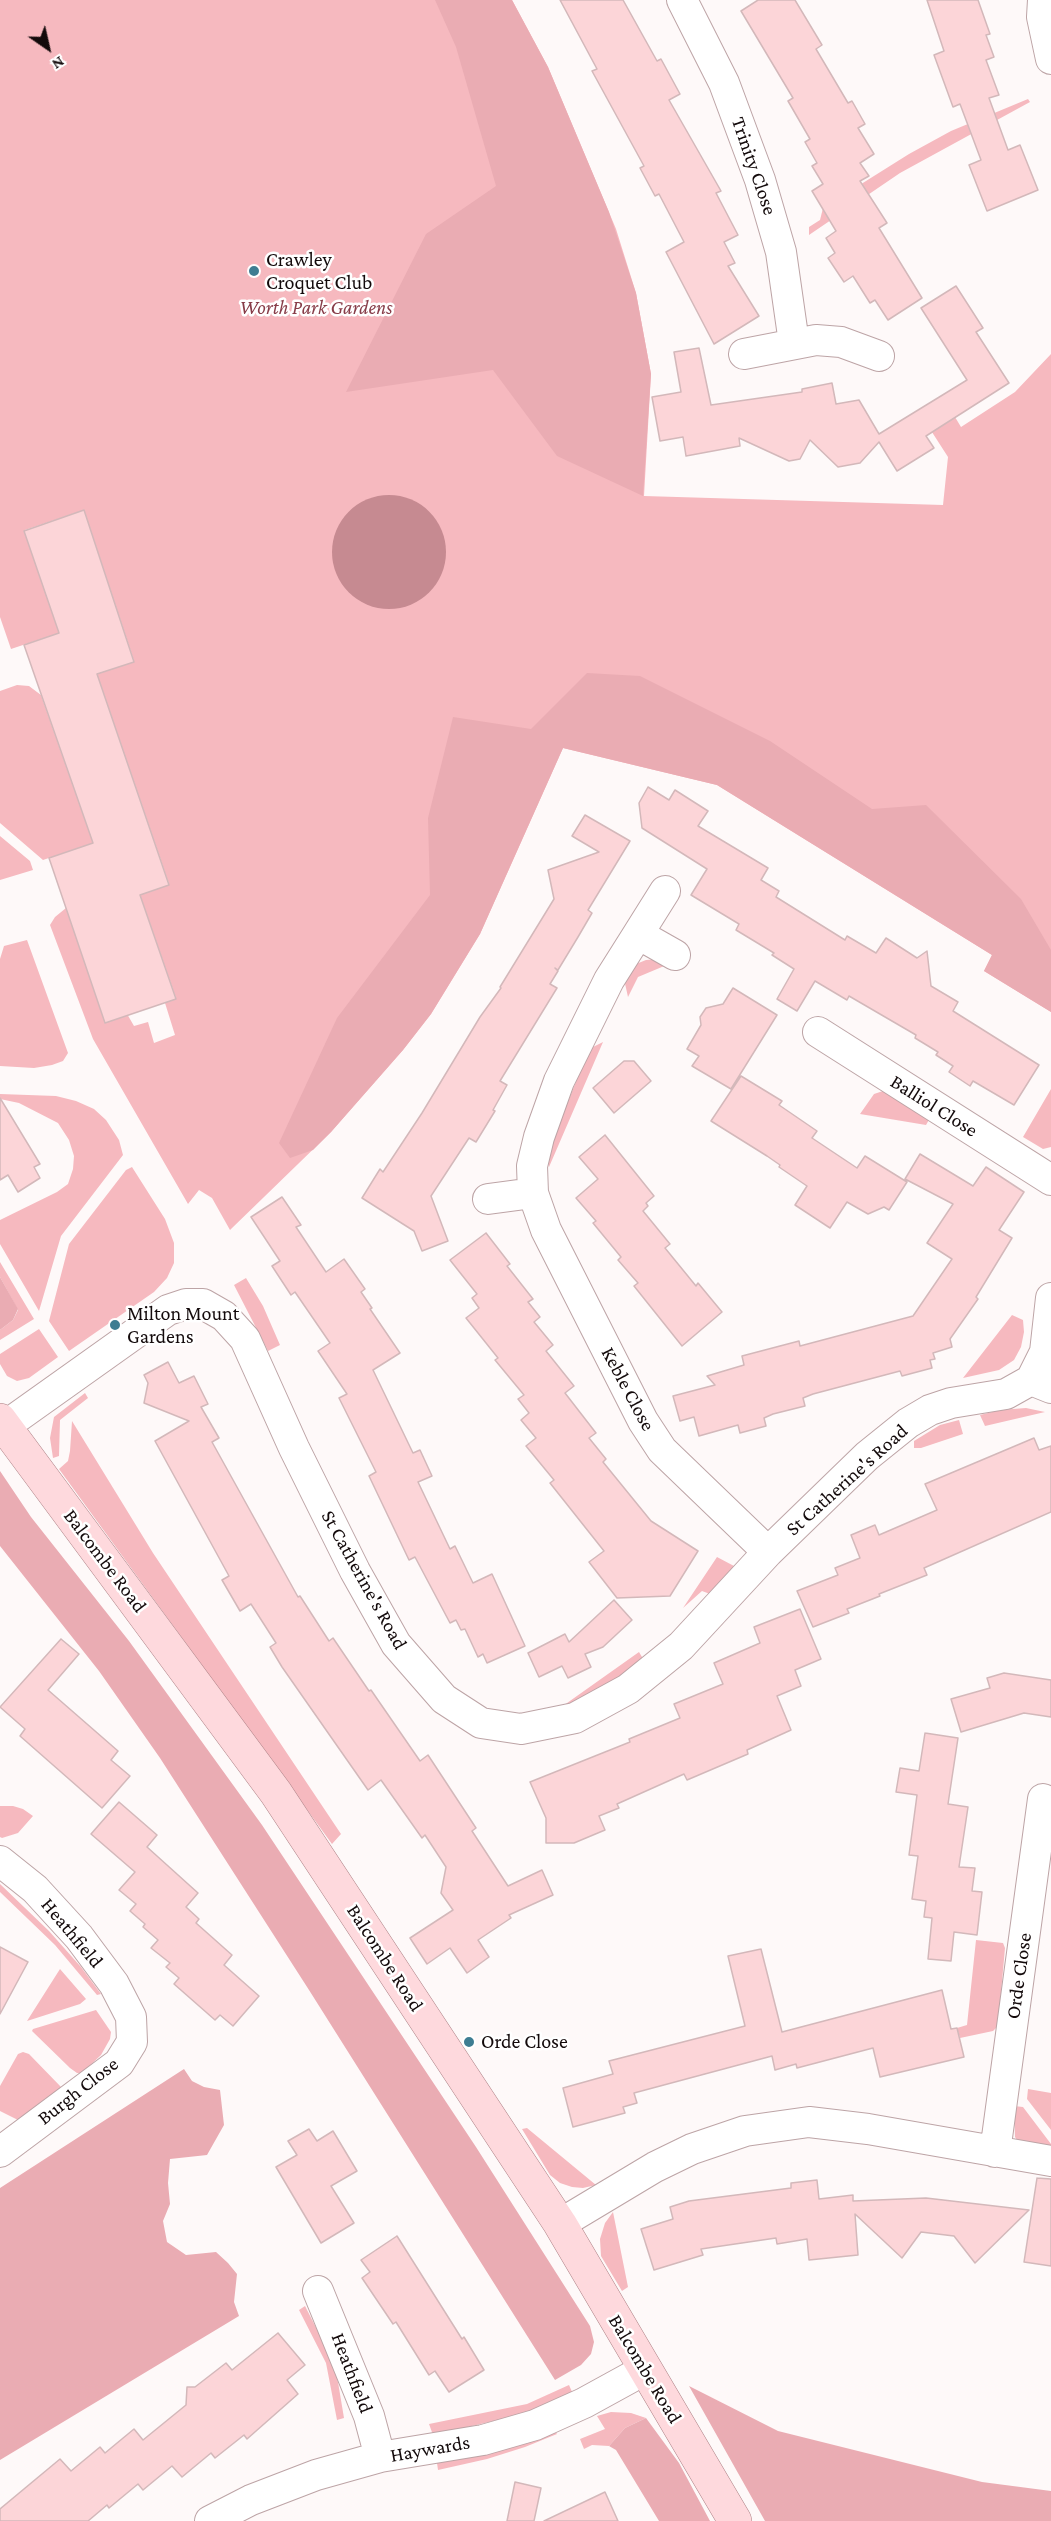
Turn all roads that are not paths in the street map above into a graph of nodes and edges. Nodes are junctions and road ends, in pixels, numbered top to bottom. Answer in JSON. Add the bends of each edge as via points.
{"nodes":[{"id":1,"x":682,"y":0,"type":"edge"},
{"id":2,"x":1043,"y":0,"type":"edge"},
{"id":3,"x":1051,"y":59,"type":"edge"},
{"id":4,"x":794,"y":343,"type":"junction"},
{"id":5,"x":744,"y":354,"type":"dead end"},
{"id":6,"x":879,"y":356,"type":"dead end"},
{"id":7,"x":665,"y":891,"type":"dead end"},
{"id":8,"x":638,"y":934,"type":"junction"},
{"id":9,"x":675,"y":955,"type":"dead end"},
{"id":10,"x":818,"y":1032,"type":"dead end"},
{"id":11,"x":1051,"y":1180,"type":"edge"},
{"id":12,"x":533,"y":1193,"type":"junction"},
{"id":13,"x":488,"y":1199,"type":"dead end"},
{"id":14,"x":1051,"y":1298,"type":"edge"},
{"id":15,"x":1041,"y":1384,"type":"edge"},
{"id":16,"x":2,"y":1423,"type":"edge"},
{"id":17,"x":768,"y":1552,"type":"junction"},
{"id":18,"x":1043,"y":1799,"type":"dead end"},
{"id":19,"x":0,"y":1861,"type":"edge"},
{"id":20,"x":131,"y":2017,"type":"joint"},
{"id":21,"x":0,"y":2152,"type":"edge"},
{"id":22,"x":995,"y":2152,"type":"junction"},
{"id":23,"x":1051,"y":2161,"type":"edge"},
{"id":24,"x":560,"y":2224,"type":"junction"},
{"id":25,"x":318,"y":2291,"type":"dead end"},
{"id":26,"x":646,"y":2369,"type":"junction"},
{"id":27,"x":380,"y":2457,"type":"junction"},
{"id":28,"x":210,"y":2521,"type":"edge"},
{"id":29,"x":735,"y":2521,"type":"edge"}],
"edges":[{"from":1,"to":4,"type":"street","name":"Trinity Close","via":[[728,93],[760,180],[782,252]]},
{"from":2,"to":3,"type":"street","via":[[1042,17]]},
{"from":4,"to":5,"type":"street"},
{"from":4,"to":6,"type":"street","via":[[842,342]]},
{"from":7,"to":8,"type":"street","name":"Keble Close"},
{"from":8,"to":9,"type":"street"},
{"from":8,"to":12,"type":"street","name":"Keble Close","via":[[609,980],[559,1081],[532,1166]]},
{"from":10,"to":11,"type":"street","name":"Balliol Close"},
{"from":12,"to":13,"type":"street"},
{"from":12,"to":17,"type":"street","name":"Keble Close","via":[[546,1230],[643,1421],[662,1450]]},
{"from":14,"to":15,"type":"street"},
{"from":15,"to":17,"type":"street","name":"St Catherine's Road","via":[[951,1403],[908,1423],[867,1456]]},
{"from":16,"to":17,"type":"street","name":"St Catherine's Road","via":[[168,1310],[202,1304],[224,1316],[245,1339],[309,1479],[396,1644],[444,1699],[481,1723],[521,1729],[575,1718],[628,1689],[681,1646]]},
{"from":16,"to":24,"type":"main road","name":"Balcombe Road","via":[[276,1793]]},
{"from":18,"to":22,"type":"street","name":"Orde Close"},
{"from":19,"to":20,"type":"street","name":"Heathfield","via":[[35,1889],[79,1937],[114,1984]]},
{"from":20,"to":21,"type":"street","name":"Burgh Close","via":[[132,2042],[119,2063]]},
{"from":22,"to":23,"type":"street"},
{"from":22,"to":24,"type":"street","via":[[809,2122],[745,2131],[692,2148],[664,2162]]},
{"from":24,"to":26,"type":"main road","name":"Balcombe Road"},
{"from":25,"to":27,"type":"street","name":"Heathfield","via":[[369,2416]]},
{"from":26,"to":27,"type":"street","name":"Haywards","via":[[535,2425],[483,2440]]},
{"from":26,"to":29,"type":"main road","name":"Balcombe Road"},
{"from":27,"to":28,"type":"street","name":"Haywards","via":[[316,2475]]}]}
